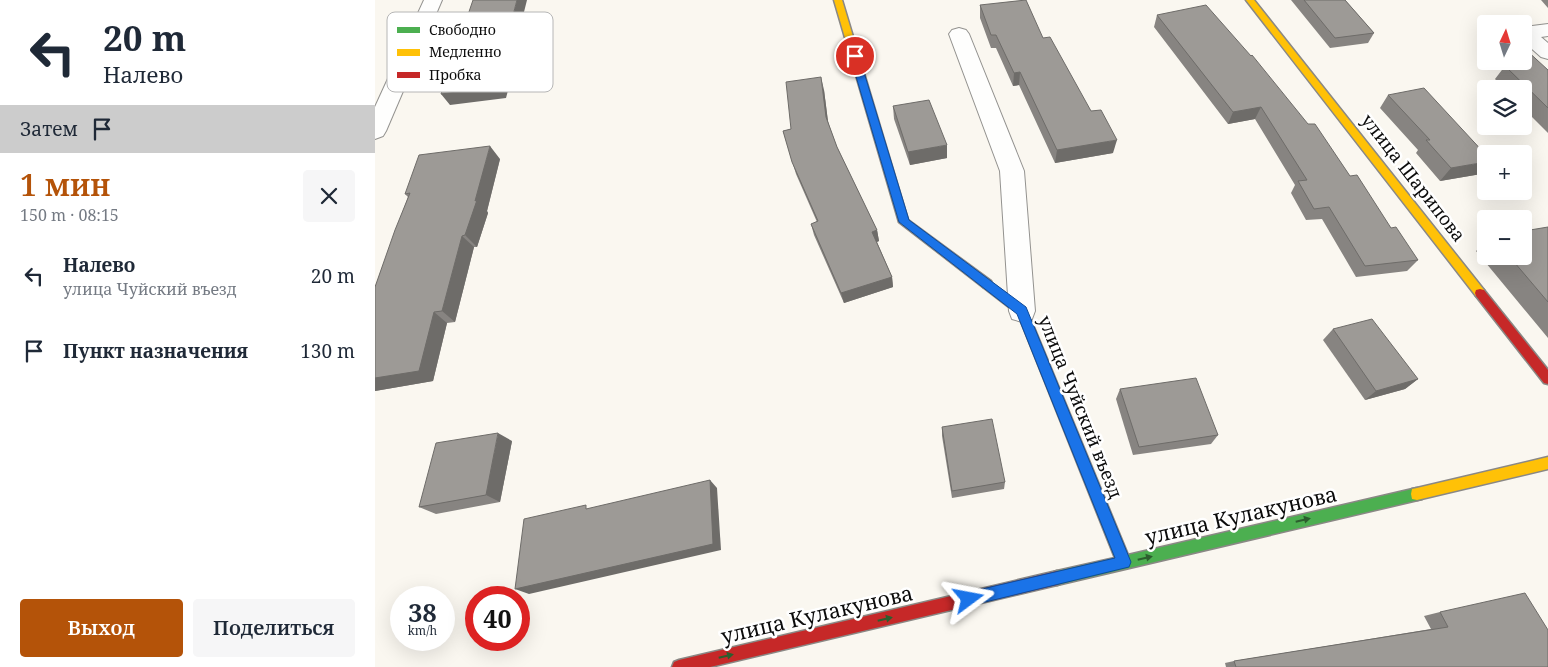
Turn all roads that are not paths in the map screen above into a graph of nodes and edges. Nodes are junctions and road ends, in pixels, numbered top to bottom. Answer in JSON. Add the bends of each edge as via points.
{"nodes":[{"id":1,"x":433,"y":0,"type":"edge"},
{"id":2,"x":838,"y":0,"type":"edge"},
{"id":3,"x":1250,"y":0,"type":"edge"},
{"id":4,"x":428,"y":12,"type":"edge"},
{"id":5,"x":1548,"y":30,"type":"edge"},
{"id":6,"x":959,"y":34,"type":"dead end"},
{"id":7,"x":1548,"y":53,"type":"edge"},
{"id":8,"x":392,"y":92,"type":"edge"},
{"id":9,"x":375,"y":131,"type":"edge"},
{"id":10,"x":1022,"y":311,"type":"junction"},
{"id":11,"x":1548,"y":378,"type":"edge"},
{"id":12,"x":1548,"y":463,"type":"edge"},
{"id":13,"x":1124,"y":562,"type":"junction"},
{"id":14,"x":679,"y":667,"type":"edge"}],
"edges":[{"from":1,"to":4,"type":"street"},
{"from":2,"to":10,"type":"street","name":"улица Чуйский въезд","via":[[904,222]]},
{"from":3,"to":11,"type":"street","name":"улица Шарипова"},
{"from":5,"to":7,"type":"street","via":[[1525,33]]},
{"from":6,"to":10,"type":"street","via":[[1012,171]]},
{"from":8,"to":9,"type":"street"},
{"from":10,"to":13,"type":"street","name":"улица Чуйский въезд"},
{"from":13,"to":12,"type":"street","name":"улица Кулакунова","one_way":true},
{"from":14,"to":13,"type":"street","name":"улица Кулакунова","one_way":true}]}
